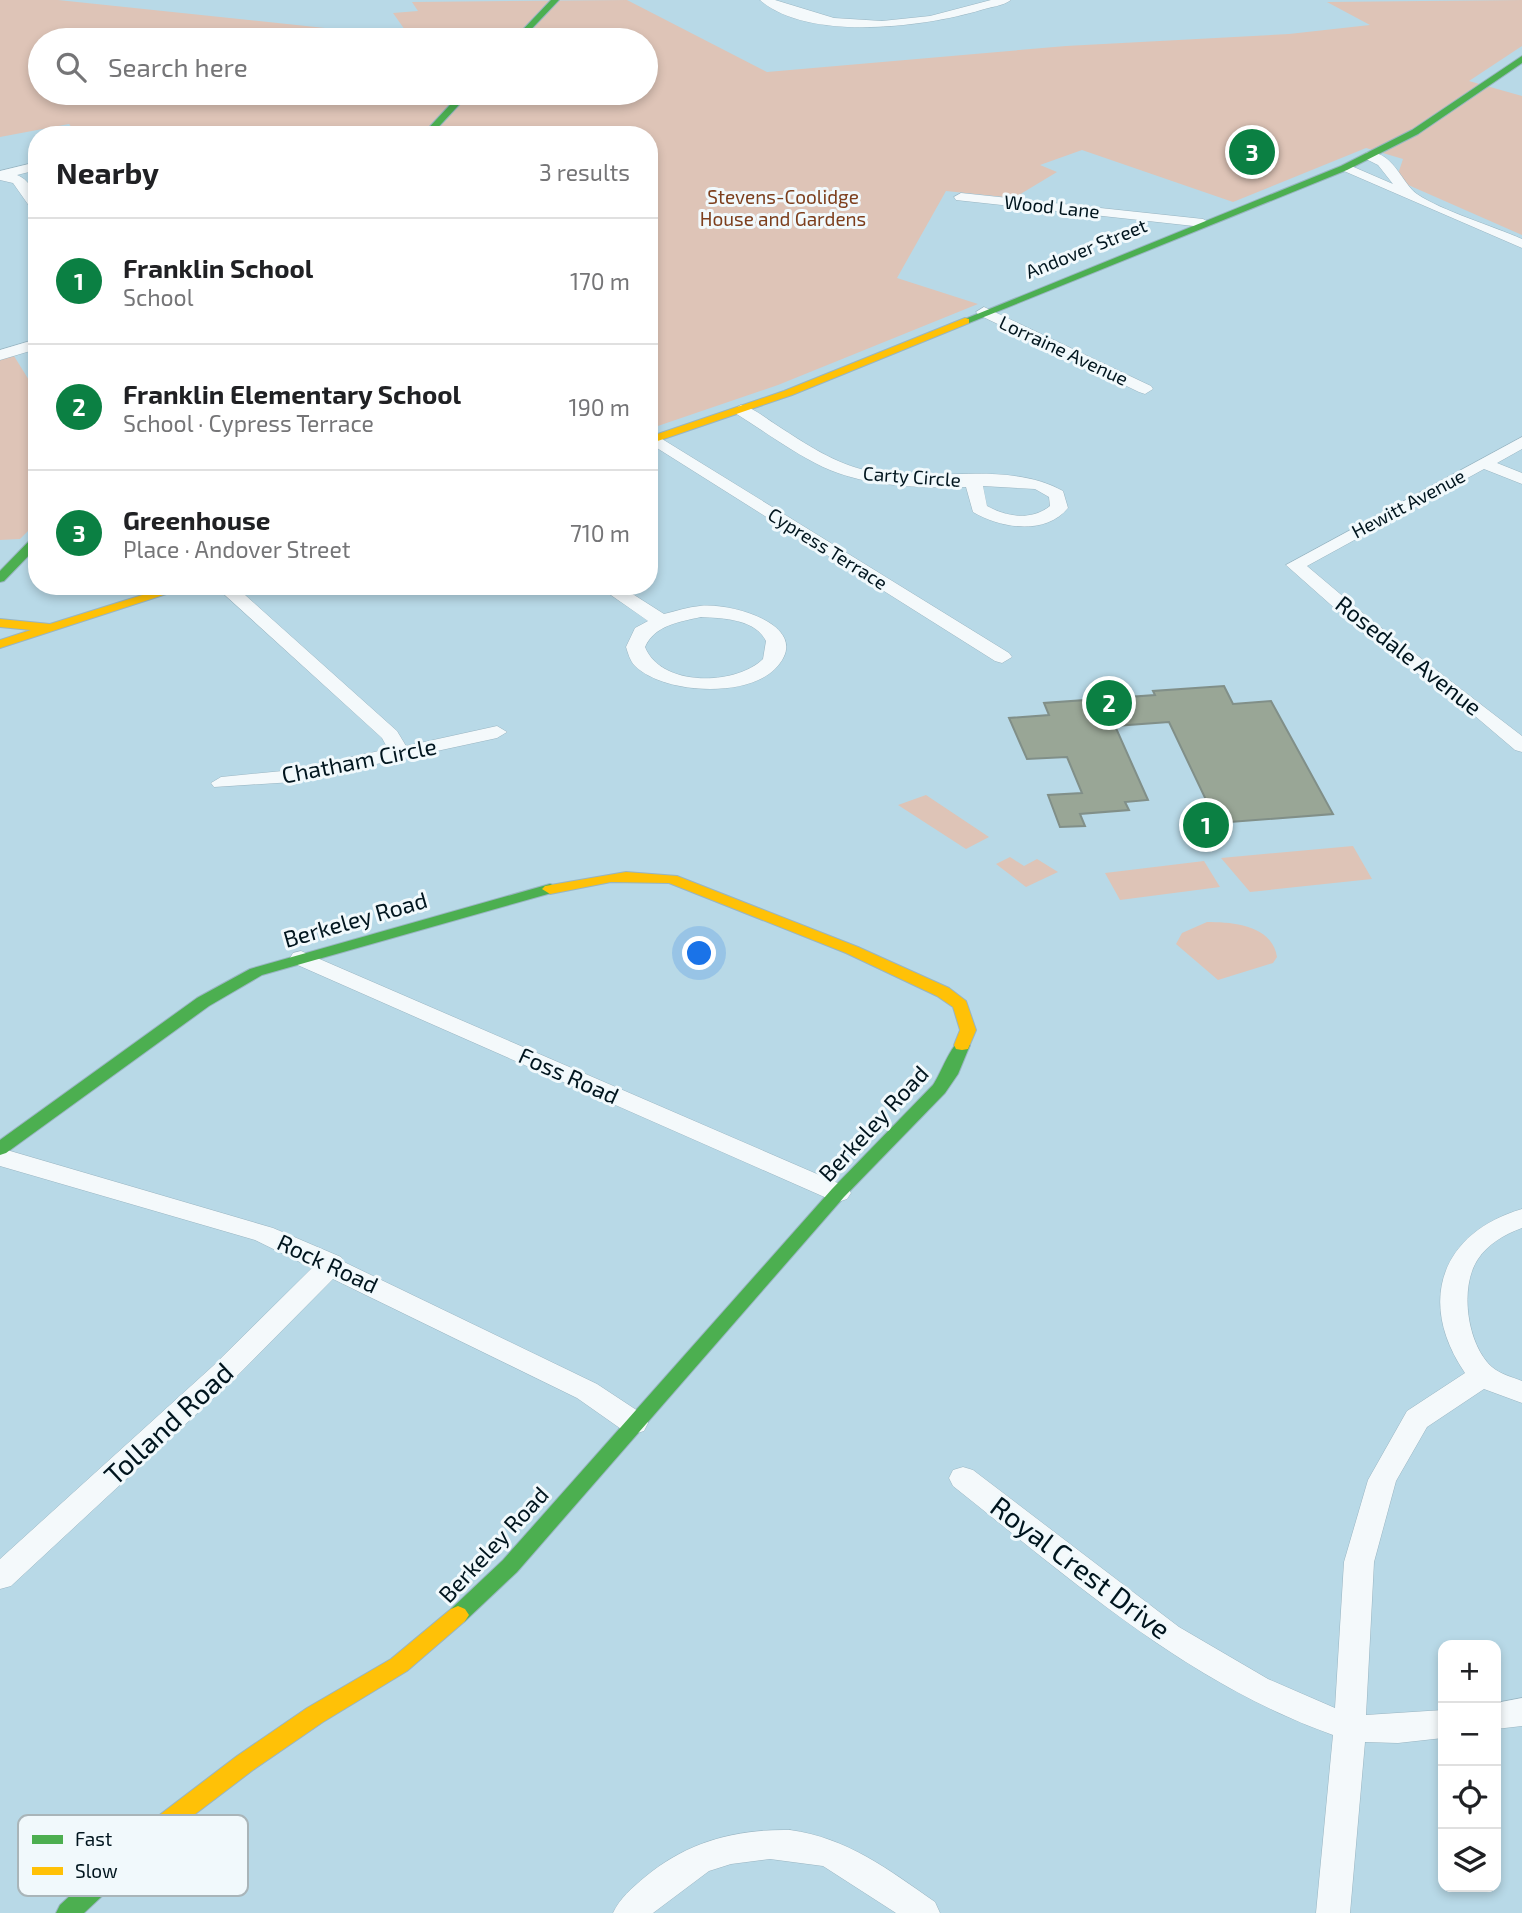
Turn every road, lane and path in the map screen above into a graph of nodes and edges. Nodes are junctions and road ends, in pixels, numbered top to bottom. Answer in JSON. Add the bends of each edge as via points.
{"nodes":[{"id":1,"x":555,"y":0,"type":"edge"},
{"id":2,"x":766,"y":0,"type":"edge"},
{"id":3,"x":1005,"y":0,"type":"edge"},
{"id":4,"x":528,"y":28,"type":"edge"},
{"id":5,"x":1522,"y":59,"type":"edge"},
{"id":6,"x":455,"y":105,"type":"edge"},
{"id":7,"x":435,"y":126,"type":"edge"},
{"id":8,"x":1371,"y":156,"type":"junction"},
{"id":9,"x":28,"y":168,"type":"edge"},
{"id":10,"x":1344,"y":168,"type":"junction"},
{"id":11,"x":1,"y":176,"type":"edge"},
{"id":12,"x":28,"y":194,"type":"edge"},
{"id":13,"x":1413,"y":196,"type":"junction"},
{"id":14,"x":961,"y":197,"type":"dead end"},
{"id":15,"x":1142,"y":215,"type":"junction"},
{"id":16,"x":1203,"y":223,"type":"junction"},
{"id":17,"x":1175,"y":234,"type":"junction"},
{"id":18,"x":1522,"y":244,"type":"edge"},
{"id":19,"x":984,"y":312,"type":"junction"},
{"id":20,"x":28,"y":347,"type":"edge"},
{"id":21,"x":0,"y":355,"type":"edge"},
{"id":22,"x":1145,"y":389,"type":"dead end"},
{"id":23,"x":741,"y":410,"type":"junction"},
{"id":24,"x":658,"y":438,"type":"edge"},
{"id":25,"x":1522,"y":442,"type":"edge"},
{"id":26,"x":658,"y":444,"type":"edge"},
{"id":27,"x":1483,"y":463,"type":"junction"},
{"id":28,"x":1522,"y":479,"type":"edge"},
{"id":29,"x":973,"y":480,"type":"junction"},
{"id":30,"x":28,"y":549,"type":"edge"},
{"id":31,"x":1295,"y":565,"type":"joint"},
{"id":32,"x":0,"y":578,"type":"edge"},
{"id":33,"x":156,"y":595,"type":"edge"},
{"id":34,"x":234,"y":595,"type":"edge"},
{"id":35,"x":621,"y":595,"type":"edge"},
{"id":36,"x":660,"y":620,"type":"junction"},
{"id":37,"x":0,"y":623,"type":"edge"},
{"id":38,"x":51,"y":628,"type":"junction"},
{"id":39,"x":0,"y":644,"type":"edge"},
{"id":40,"x":1002,"y":657,"type":"dead end"},
{"id":41,"x":497,"y":732,"type":"dead end"},
{"id":42,"x":1522,"y":746,"type":"edge"},
{"id":43,"x":400,"y":752,"type":"junction"},
{"id":44,"x":221,"y":783,"type":"dead end"},
{"id":45,"x":301,"y":958,"type":"junction"},
{"id":46,"x":0,"y":1149,"type":"edge"},
{"id":47,"x":0,"y":1157,"type":"edge"},
{"id":48,"x":838,"y":1193,"type":"junction"},
{"id":49,"x":1522,"y":1218,"type":"edge"},
{"id":50,"x":332,"y":1264,"type":"junction"},
{"id":51,"x":1483,"y":1375,"type":"junction"},
{"id":52,"x":1522,"y":1392,"type":"edge"},
{"id":53,"x":634,"y":1423,"type":"junction"},
{"id":54,"x":963,"y":1478,"type":"dead end"},
{"id":55,"x":0,"y":1577,"type":"edge"},
{"id":56,"x":1522,"y":1712,"type":"edge"},
{"id":57,"x":1501,"y":1715,"type":"edge"},
{"id":58,"x":1438,"y":1725,"type":"edge"},
{"id":59,"x":1350,"y":1727,"type":"junction"},
{"id":60,"x":177,"y":1815,"type":"edge"},
{"id":61,"x":86,"y":1896,"type":"edge"},
{"id":62,"x":68,"y":1913,"type":"edge"},
{"id":63,"x":630,"y":1913,"type":"edge"},
{"id":64,"x":923,"y":1913,"type":"edge"},
{"id":65,"x":1333,"y":1913,"type":"edge"}],
"edges":[{"from":1,"to":4,"type":"main road"},
{"from":2,"to":3,"type":"street","via":[[816,19],[862,24],[938,18]]},
{"from":5,"to":8,"type":"main road","name":"Andover Street","via":[[1415,132]]},
{"from":6,"to":7,"type":"main road"},
{"from":8,"to":10,"type":"main road","name":"Andover Street"},
{"from":8,"to":13,"type":"street","via":[[1384,161],[1397,184]]},
{"from":9,"to":11,"type":"street"},
{"from":10,"to":13,"type":"street"},
{"from":10,"to":16,"type":"main road","name":"Andover Street"},
{"from":11,"to":12,"type":"street","via":[[18,180]]},
{"from":13,"to":18,"type":"street"},
{"from":14,"to":15,"type":"street","name":"Wood Lane"},
{"from":15,"to":16,"type":"street","name":"Wood Lane"},
{"from":15,"to":17,"type":"street","name":"Wood Lane","via":[[1165,221]]},
{"from":16,"to":17,"type":"main road","name":"Andover Street"},
{"from":17,"to":19,"type":"main road","name":"Andover Street"},
{"from":19,"to":22,"type":"street","name":"Lorraine Avenue"},
{"from":19,"to":23,"type":"main road","name":"Andover Street"},
{"from":20,"to":21,"type":"street"},
{"from":23,"to":24,"type":"main road","name":"Andover Street"},
{"from":23,"to":29,"type":"street","name":"Carty Circle","via":[[844,470],[888,478]]},
{"from":25,"to":27,"type":"street","name":"Hewitt Avenue"},
{"from":26,"to":40,"type":"street","name":"Cypress Terrace"},
{"from":27,"to":28,"type":"street"},
{"from":27,"to":31,"type":"street","name":"Hewitt Avenue"},
{"from":29,"to":29,"type":"street","name":"Carty Circle","via":[[1040,485],[1057,495],[1059,508],[1043,518],[1000,519],[979,508]]},
{"from":30,"to":32,"type":"main road"},
{"from":31,"to":42,"type":"street","name":"Rosedale Avenue"},
{"from":33,"to":38,"type":"main road"},
{"from":34,"to":43,"type":"street","via":[[390,735]]},
{"from":35,"to":36,"type":"street"},
{"from":36,"to":36,"type":"street","via":[[701,611],[743,616],[772,633],[777,644],[775,656],[751,676],[730,682],[693,684],[659,676],[635,654],[636,642]]},
{"from":37,"to":38,"type":"main road"},
{"from":38,"to":39,"type":"main road"},
{"from":41,"to":43,"type":"street","name":"Chatham Circle"},
{"from":43,"to":44,"type":"street","name":"Chatham Circle","via":[[293,776]]},
{"from":45,"to":46,"type":"main road","name":"Berkeley Road","via":[[233,983]]},
{"from":45,"to":48,"type":"street","name":"Foss Road"},
{"from":45,"to":48,"type":"main road","name":"Berkeley Road","via":[[522,895],[601,877],[642,874],[683,883],[863,954],[943,992],[960,1005],[968,1030],[956,1062],[939,1088]]},
{"from":47,"to":50,"type":"street","name":"Rock Road","via":[[264,1234]]},
{"from":48,"to":53,"type":"main road","name":"Berkeley Road"},
{"from":49,"to":51,"type":"street","via":[[1477,1241],[1460,1263],[1452,1297],[1462,1344]]},
{"from":50,"to":53,"type":"street","name":"Rock Road","via":[[587,1391]]},
{"from":50,"to":55,"type":"street","name":"Tolland Road","via":[[213,1382]]},
{"from":51,"to":52,"type":"street"},
{"from":51,"to":59,"type":"street","via":[[1417,1419],[1382,1480],[1359,1562]]},
{"from":53,"to":60,"type":"main road","name":"Berkeley Road","via":[[510,1566],[438,1634],[399,1665],[245,1763]]},
{"from":54,"to":59,"type":"street","name":"Royal Crest Drive","via":[[1124,1607],[1262,1692]]},
{"from":56,"to":57,"type":"street"},
{"from":58,"to":59,"type":"street","name":"Royal Crest Drive","via":[[1403,1730]]},
{"from":59,"to":65,"type":"street"},
{"from":61,"to":62,"type":"main road","name":"Berkeley Road"},
{"from":63,"to":64,"type":"street","via":[[696,1861],[726,1850],[759,1847],[817,1850],[841,1858]]}]}
